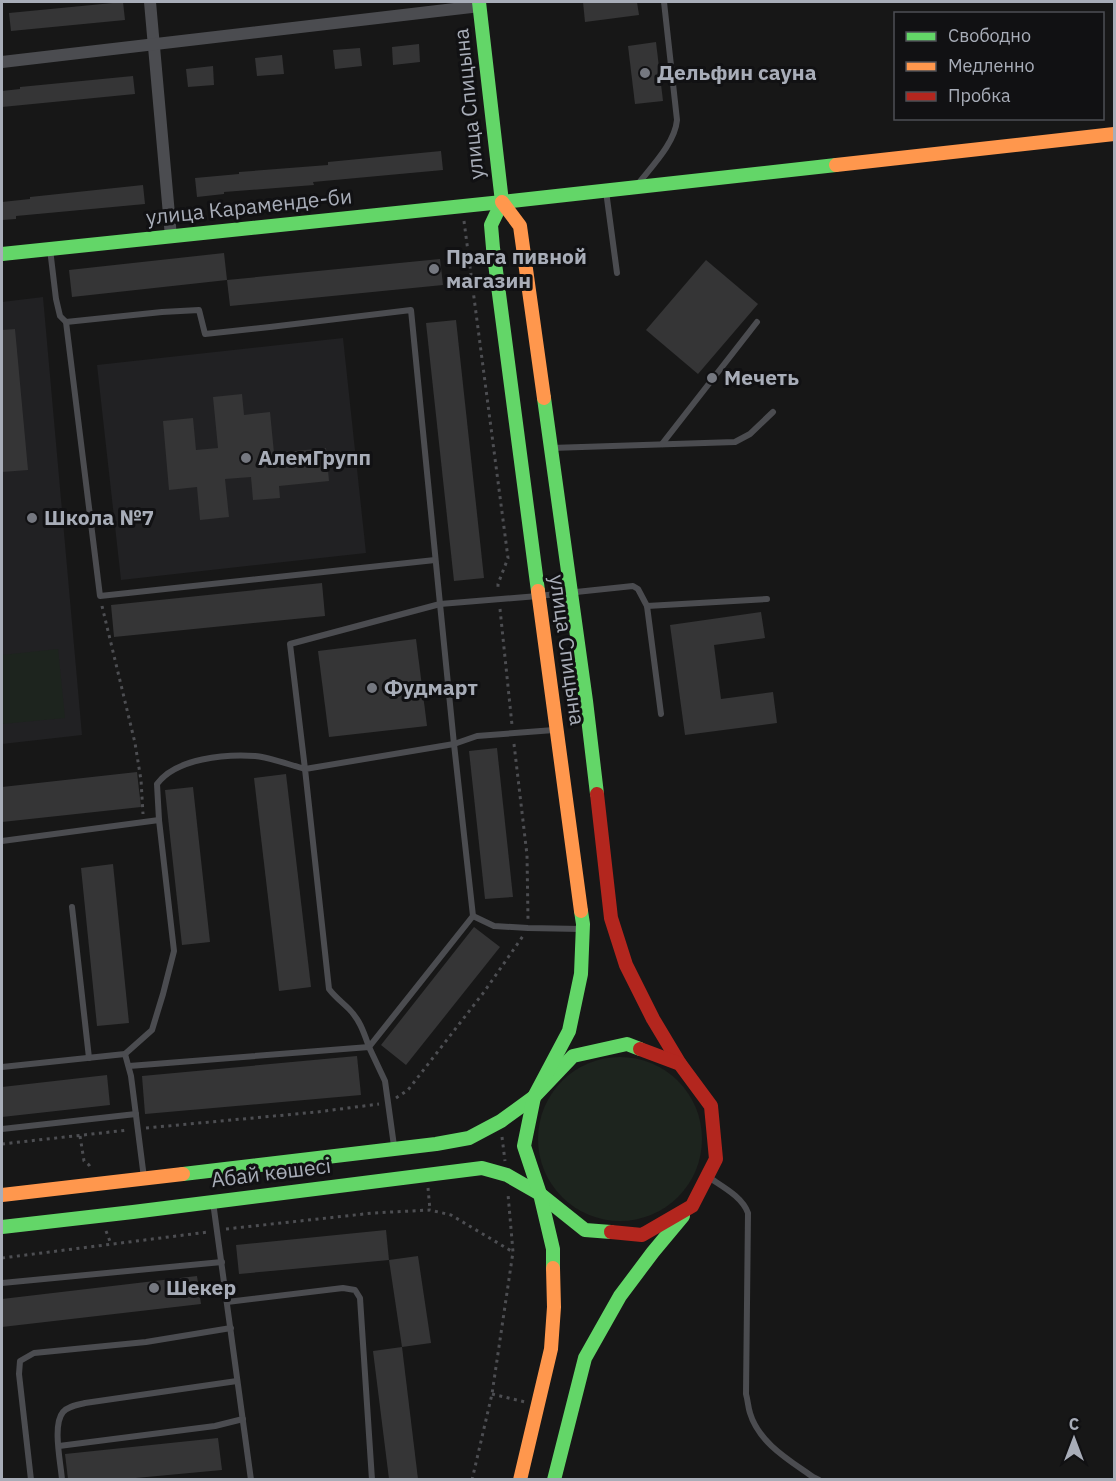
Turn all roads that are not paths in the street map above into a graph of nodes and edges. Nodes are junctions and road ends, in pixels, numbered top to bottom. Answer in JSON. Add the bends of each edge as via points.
{"nodes":[{"id":1,"x":150,"y":2,"type":"edge"},
{"id":2,"x":664,"y":2,"type":"edge"},
{"id":3,"x":479,"y":4,"type":"edge"},
{"id":4,"x":154,"y":44,"type":"junction"},
{"id":5,"x":2,"y":62,"type":"edge"},
{"id":6,"x":1114,"y":134,"type":"edge"},
{"id":7,"x":636,"y":187,"type":"junction"},
{"id":8,"x":606,"y":190,"type":"junction"},
{"id":9,"x":502,"y":202,"type":"junction"},
{"id":10,"x":171,"y":237,"type":"junction"},
{"id":11,"x":50,"y":249,"type":"junction"},
{"id":12,"x":2,"y":255,"type":"edge"},
{"id":13,"x":617,"y":273,"type":"dead end"},
{"id":14,"x":66,"y":322,"type":"junction"},
{"id":15,"x":757,"y":322,"type":"dead end"},
{"id":16,"x":774,"y":412,"type":"dead end"},
{"id":17,"x":662,"y":444,"type":"junction"},
{"id":18,"x":550,"y":448,"type":"junction"},
{"id":19,"x":435,"y":560,"type":"junction"},
{"id":20,"x":570,"y":592,"type":"junction"},
{"id":21,"x":538,"y":596,"type":"junction"},
{"id":22,"x":767,"y":599,"type":"dead end"},
{"id":23,"x":440,"y":604,"type":"junction"},
{"id":24,"x":647,"y":606,"type":"junction"},
{"id":25,"x":661,"y":714,"type":"dead end"},
{"id":26,"x":556,"y":730,"type":"junction"},
{"id":27,"x":454,"y":744,"type":"junction"},
{"id":28,"x":305,"y":769,"type":"junction"},
{"id":29,"x":159,"y":820,"type":"junction"},
{"id":30,"x":2,"y":841,"type":"edge"},
{"id":31,"x":72,"y":907,"type":"dead end"},
{"id":32,"x":473,"y":916,"type":"junction"},
{"id":33,"x":583,"y":929,"type":"junction"},
{"id":34,"x":369,"y":1047,"type":"junction"},
{"id":35,"x":125,"y":1054,"type":"junction"},
{"id":36,"x":90,"y":1058,"type":"junction"},
{"id":37,"x":680,"y":1064,"type":"junction"},
{"id":38,"x":129,"y":1066,"type":"junction"},
{"id":39,"x":2,"y":1067,"type":"edge"},
{"id":40,"x":534,"y":1097,"type":"junction"},
{"id":41,"x":136,"y":1114,"type":"junction"},
{"id":42,"x":2,"y":1129,"type":"edge"},
{"id":43,"x":394,"y":1149,"type":"junction"},
{"id":44,"x":707,"y":1176,"type":"junction"},
{"id":45,"x":144,"y":1179,"type":"junction"},
{"id":46,"x":540,"y":1194,"type":"junction"},
{"id":47,"x":2,"y":1195,"type":"edge"},
{"id":48,"x":213,"y":1202,"type":"junction"},
{"id":49,"x":692,"y":1206,"type":"junction"},
{"id":50,"x":2,"y":1227,"type":"edge"},
{"id":51,"x":222,"y":1262,"type":"junction"},
{"id":52,"x":2,"y":1283,"type":"edge"},
{"id":53,"x":227,"y":1302,"type":"junction"},
{"id":54,"x":231,"y":1328,"type":"junction"},
{"id":55,"x":237,"y":1381,"type":"junction"},
{"id":56,"x":243,"y":1419,"type":"junction"},
{"id":57,"x":59,"y":1446,"type":"junction"},
{"id":58,"x":31,"y":1479,"type":"edge"},
{"id":59,"x":62,"y":1479,"type":"edge"},
{"id":60,"x":251,"y":1479,"type":"edge"},
{"id":61,"x":372,"y":1479,"type":"edge"},
{"id":62,"x":520,"y":1479,"type":"edge"},
{"id":63,"x":554,"y":1479,"type":"edge"},
{"id":64,"x":815,"y":1479,"type":"edge"}],
"edges":[{"from":1,"to":4,"type":"street"},
{"from":2,"to":7,"type":"lane","via":[[676,128]]},
{"from":3,"to":4,"type":"street"},
{"from":3,"to":9,"type":"street","name":"улица Спицына"},
{"from":4,"to":5,"type":"street"},
{"from":4,"to":10,"type":"street"},
{"from":6,"to":7,"type":"street","name":"улица Караменде-би"},
{"from":7,"to":8,"type":"street","name":"улица Караменде-би"},
{"from":8,"to":9,"type":"street","name":"улица Караменде-би"},
{"from":8,"to":13,"type":"lane"},
{"from":9,"to":10,"type":"street","name":"улица Караменде-би"},
{"from":9,"to":18,"type":"street","name":"улица Спицына","via":[[520,225]]},
{"from":9,"to":21,"type":"street","name":"улица Спицына","via":[[491,225],[493,248]]},
{"from":10,"to":11,"type":"street","name":"улица Караменде-би"},
{"from":11,"to":12,"type":"street","name":"улица Караменде-би"},
{"from":11,"to":14,"type":"lane","via":[[56,299],[60,316]]},
{"from":14,"to":19,"type":"lane","via":[[100,596]]},
{"from":14,"to":19,"type":"lane","via":[[199,310],[205,334],[411,310]]},
{"from":15,"to":17,"type":"lane"},
{"from":16,"to":17,"type":"lane","via":[[735,442]]},
{"from":17,"to":18,"type":"lane"},
{"from":18,"to":20,"type":"street","name":"улица Спицына"},
{"from":19,"to":23,"type":"lane"},
{"from":20,"to":21,"type":"lane"},
{"from":20,"to":24,"type":"lane","via":[[633,586]]},
{"from":20,"to":37,"type":"street","name":"улица Спицына","via":[[611,918],[626,965]]},
{"from":21,"to":23,"type":"lane"},
{"from":21,"to":26,"type":"street","name":"улица Спицына"},
{"from":22,"to":24,"type":"lane"},
{"from":23,"to":27,"type":"lane"},
{"from":23,"to":28,"type":"lane","via":[[290,644]]},
{"from":24,"to":25,"type":"lane"},
{"from":26,"to":27,"type":"lane","via":[[477,736]]},
{"from":26,"to":33,"type":"street","name":"улица Спицына"},
{"from":27,"to":28,"type":"lane"},
{"from":27,"to":32,"type":"lane"},
{"from":28,"to":29,"type":"lane","via":[[256,756],[190,763],[157,784]]},
{"from":28,"to":34,"type":"lane","via":[[329,989],[361,1024]]},
{"from":29,"to":30,"type":"lane"},
{"from":29,"to":35,"type":"lane","via":[[174,951],[152,1030]]},
{"from":31,"to":36,"type":"lane"},
{"from":32,"to":33,"type":"lane","via":[[494,926]]},
{"from":32,"to":34,"type":"lane"},
{"from":33,"to":40,"type":"street","name":"улица Спицына","via":[[581,974],[569,1031]]},
{"from":34,"to":38,"type":"lane"},
{"from":34,"to":43,"type":"lane","via":[[385,1082]]},
{"from":35,"to":36,"type":"lane"},
{"from":35,"to":38,"type":"lane"},
{"from":36,"to":39,"type":"lane"},
{"from":37,"to":40,"type":"street","via":[[627,1044],[573,1056]]},
{"from":37,"to":44,"type":"street","via":[[711,1106],[716,1159]]},
{"from":38,"to":41,"type":"lane"},
{"from":40,"to":43,"type":"street","name":"Абай көшесі","via":[[469,1138]]},
{"from":40,"to":46,"type":"street","via":[[524,1146]]},
{"from":41,"to":42,"type":"lane"},
{"from":41,"to":45,"type":"lane"},
{"from":43,"to":45,"type":"street","name":"Абай көшесі"},
{"from":44,"to":49,"type":"street"},
{"from":44,"to":64,"type":"lane","via":[[739,1199],[748,1213],[746,1394],[750,1413],[767,1442]]},
{"from":45,"to":47,"type":"street","name":"Абай көшесі"},
{"from":46,"to":48,"type":"street","name":"Абай көшесі","via":[[482,1168]]},
{"from":46,"to":49,"type":"street","via":[[585,1230],[642,1235]]},
{"from":46,"to":62,"type":"street","via":[[553,1249],[554,1307],[551,1349]]},
{"from":48,"to":50,"type":"street","name":"Абай көшесі"},
{"from":48,"to":51,"type":"lane"},
{"from":49,"to":63,"type":"street","via":[[620,1296],[585,1358]]},
{"from":51,"to":52,"type":"lane"},
{"from":51,"to":53,"type":"lane"},
{"from":53,"to":54,"type":"lane"},
{"from":53,"to":61,"type":"lane","via":[[343,1288],[355,1290],[360,1298]]},
{"from":54,"to":55,"type":"lane"},
{"from":54,"to":58,"type":"lane","via":[[146,1342],[34,1353],[20,1361]]},
{"from":55,"to":56,"type":"lane"},
{"from":55,"to":57,"type":"lane","via":[[71,1407],[62,1413],[57,1425]]},
{"from":56,"to":57,"type":"lane"},
{"from":56,"to":60,"type":"lane"},
{"from":57,"to":59,"type":"lane"}]}
